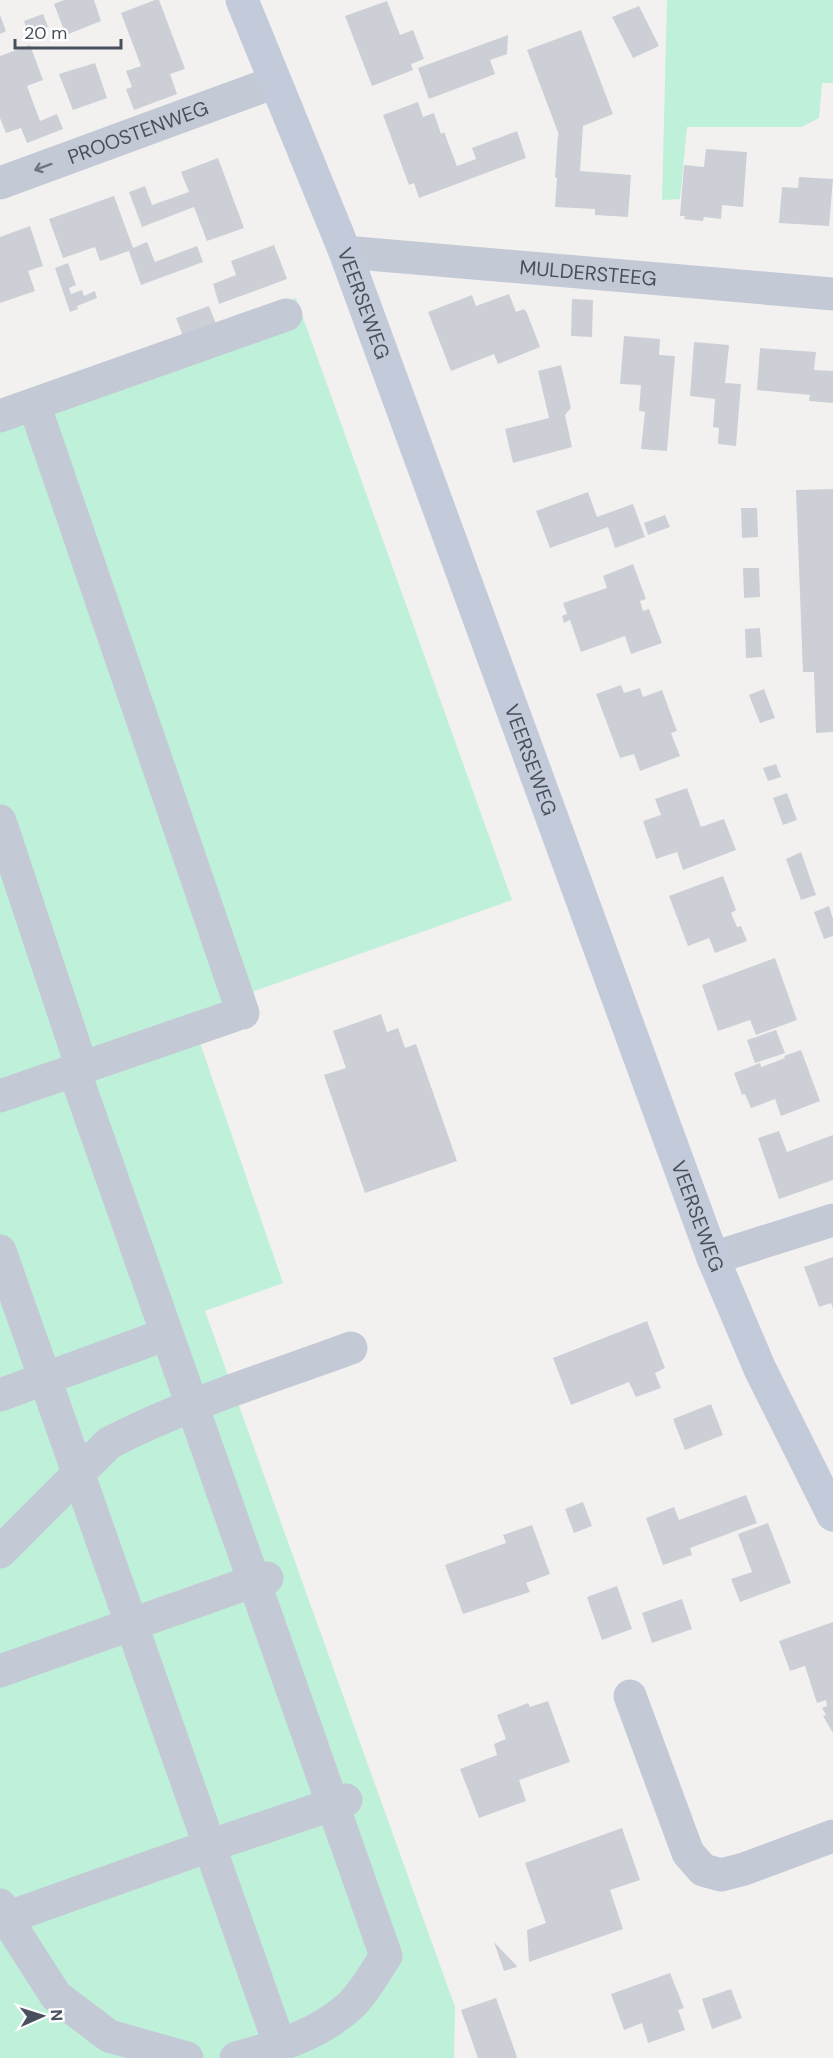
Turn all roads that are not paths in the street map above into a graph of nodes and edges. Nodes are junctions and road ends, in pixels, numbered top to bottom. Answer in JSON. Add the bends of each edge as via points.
{"nodes":[{"id":1,"x":242,"y":0,"type":"edge"},
{"id":2,"x":275,"y":82,"type":"junction"},
{"id":3,"x":0,"y":183,"type":"edge"},
{"id":4,"x":345,"y":252,"type":"junction"},
{"id":5,"x":833,"y":294,"type":"edge"},
{"id":6,"x":286,"y":315,"type":"dead end"},
{"id":7,"x":34,"y":404,"type":"junction"},
{"id":8,"x":0,"y":416,"type":"edge"},
{"id":9,"x":0,"y":821,"type":"edge"},
{"id":10,"x":78,"y":1069,"type":"junction"},
{"id":11,"x":0,"y":1096,"type":"edge"},
{"id":12,"x":833,"y":1220,"type":"edge"},
{"id":13,"x":0,"y":1251,"type":"edge"},
{"id":14,"x":713,"y":1258,"type":"junction"},
{"id":15,"x":167,"y":1334,"type":"junction"},
{"id":16,"x":351,"y":1348,"type":"dead end"},
{"id":17,"x":45,"y":1378,"type":"junction"},
{"id":18,"x":0,"y":1395,"type":"edge"},
{"id":19,"x":193,"y":1406,"type":"junction"},
{"id":20,"x":78,"y":1474,"type":"junction"},
{"id":21,"x":833,"y":1515,"type":"edge"},
{"id":22,"x":0,"y":1552,"type":"edge"},
{"id":23,"x":261,"y":1580,"type":"junction"},
{"id":24,"x":132,"y":1625,"type":"junction"},
{"id":25,"x":0,"y":1671,"type":"edge"},
{"id":26,"x":630,"y":1696,"type":"dead end"},
{"id":27,"x":339,"y":1802,"type":"junction"},
{"id":28,"x":833,"y":1836,"type":"edge"},
{"id":29,"x":209,"y":1846,"type":"junction"},
{"id":30,"x":3,"y":1912,"type":"edge"},
{"id":31,"x":280,"y":2046,"type":"junction"},
{"id":32,"x":188,"y":2058,"type":"edge"},
{"id":33,"x":236,"y":2058,"type":"edge"}],
"edges":[{"from":1,"to":2,"type":"street","name":"VEERSEWEG"},
{"from":2,"to":3,"type":"street","name":"PROOSTENWEG","one_way":true},
{"from":2,"to":4,"type":"street","name":"VEERSEWEG"},
{"from":4,"to":5,"type":"street","name":"MULDERSTEEG"},
{"from":4,"to":14,"type":"street","name":"VEERSEWEG"},
{"from":6,"to":7,"type":"street"},
{"from":7,"to":8,"type":"street"},
{"from":7,"to":10,"type":"street","via":[[238,1014]]},
{"from":9,"to":10,"type":"street"},
{"from":10,"to":11,"type":"street"},
{"from":10,"to":15,"type":"street"},
{"from":12,"to":14,"type":"street"},
{"from":13,"to":17,"type":"street"},
{"from":14,"to":21,"type":"street","name":"VEERSEWEG","via":[[760,1369]]},
{"from":15,"to":17,"type":"street"},
{"from":15,"to":19,"type":"street"},
{"from":16,"to":19,"type":"street"},
{"from":17,"to":18,"type":"street"},
{"from":17,"to":20,"type":"street"},
{"from":19,"to":20,"type":"street","via":[[109,1443]]},
{"from":19,"to":23,"type":"street"},
{"from":20,"to":22,"type":"street"},
{"from":20,"to":24,"type":"street"},
{"from":23,"to":24,"type":"street"},
{"from":23,"to":27,"type":"street"},
{"from":24,"to":25,"type":"street"},
{"from":24,"to":29,"type":"street"},
{"from":26,"to":28,"type":"street","via":[[688,1853],[704,1870],[721,1875],[744,1869]]},
{"from":27,"to":29,"type":"street"},
{"from":27,"to":31,"type":"street","via":[[386,1956],[351,2005],[317,2029]]},
{"from":29,"to":30,"type":"street"},
{"from":29,"to":31,"type":"street"},
{"from":30,"to":32,"type":"street","via":[[56,1996],[109,2036]]},
{"from":31,"to":33,"type":"street"}]}
